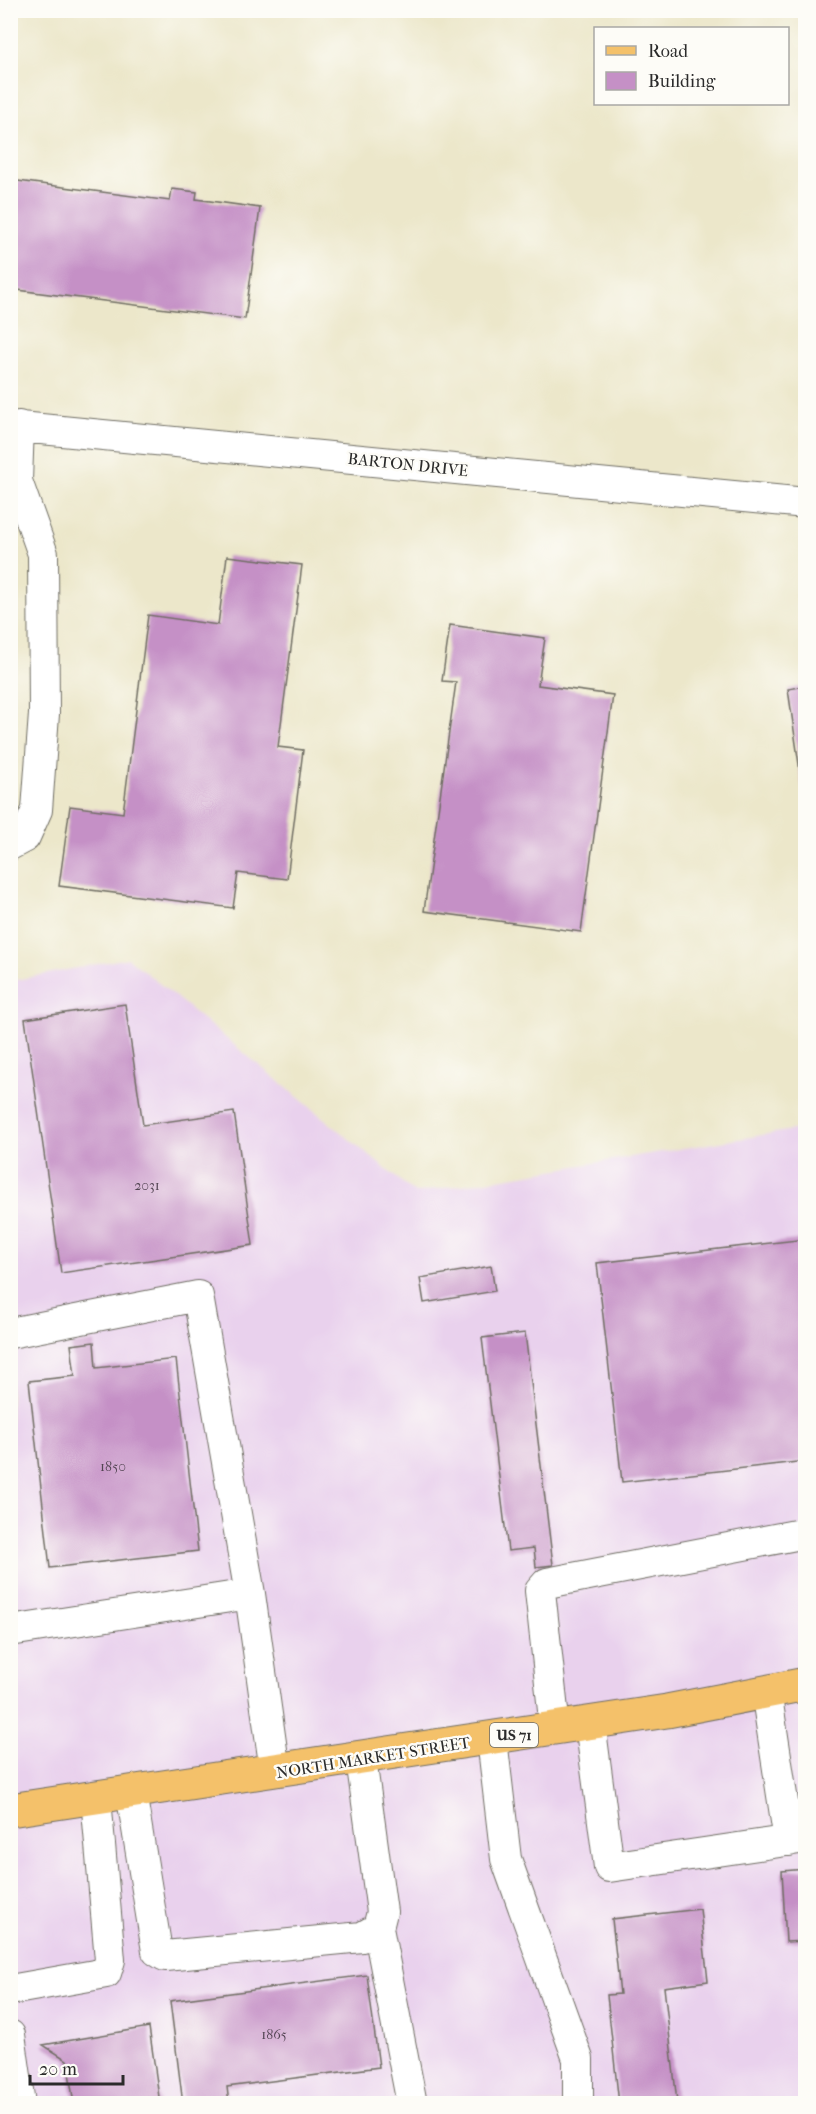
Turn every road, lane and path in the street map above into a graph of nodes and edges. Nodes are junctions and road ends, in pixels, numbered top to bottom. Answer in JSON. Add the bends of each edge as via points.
{"nodes":[{"id":1,"x":15,"y":426,"type":"edge"},
{"id":2,"x":806,"y":502,"type":"edge"},
{"id":3,"x":10,"y":845,"type":"edge"},
{"id":4,"x":10,"y":1333,"type":"edge"},
{"id":5,"x":806,"y":1533,"type":"edge"},
{"id":6,"x":250,"y":1594,"type":"junction"},
{"id":7,"x":10,"y":1631,"type":"edge"},
{"id":8,"x":806,"y":1684,"type":"edge"},
{"id":9,"x":766,"y":1691,"type":"junction"},
{"id":10,"x":590,"y":1723,"type":"junction"},
{"id":11,"x":555,"y":1729,"type":"junction"},
{"id":12,"x":492,"y":1739,"type":"junction"},
{"id":13,"x":361,"y":1759,"type":"junction"},
{"id":14,"x":275,"y":1771,"type":"junction"},
{"id":15,"x":131,"y":1792,"type":"junction"},
{"id":16,"x":96,"y":1798,"type":"junction"},
{"id":17,"x":10,"y":1810,"type":"edge"},
{"id":18,"x":797,"y":1839,"type":"edge"},
{"id":19,"x":378,"y":1928,"type":"junction"},
{"id":20,"x":10,"y":1990,"type":"edge"},
{"id":21,"x":10,"y":2035,"type":"edge"},
{"id":22,"x":20,"y":2103,"type":"edge"},
{"id":23,"x":412,"y":2103,"type":"edge"},
{"id":24,"x":579,"y":2103,"type":"edge"}],
"edges":[{"from":1,"to":2,"type":"street","name":"BARTON DRIVE"},
{"from":1,"to":3,"type":"street","via":[[17,481],[43,554],[44,714],[37,810],[25,837]]},
{"from":4,"to":6,"type":"street","via":[[198,1296]]},
{"from":5,"to":11,"type":"street","via":[[547,1583],[540,1591]]},
{"from":6,"to":7,"type":"street"},
{"from":6,"to":14,"type":"street"},
{"from":8,"to":9,"type":"main road","name":"NORTH MARKET STREET","number":"US 71"},
{"from":9,"to":10,"type":"main road","name":"NORTH MARKET STREET","number":"US 71"},
{"from":9,"to":18,"type":"street"},
{"from":10,"to":11,"type":"main road","name":"NORTH MARKET STREET","number":"US 71"},
{"from":10,"to":18,"type":"street","via":[[609,1867]]},
{"from":11,"to":12,"type":"main road","name":"NORTH MARKET STREET","number":"US 71"},
{"from":12,"to":13,"type":"main road","name":"NORTH MARKET STREET","number":"US 71"},
{"from":12,"to":24,"type":"street","via":[[506,1859],[578,2059]]},
{"from":13,"to":14,"type":"main road","name":"NORTH MARKET STREET","number":"US 71"},
{"from":13,"to":19,"type":"street","via":[[382,1912]]},
{"from":14,"to":15,"type":"main road","name":"NORTH MARKET STREET","number":"US 71"},
{"from":15,"to":16,"type":"main road","name":"NORTH MARKET STREET","number":"US 71"},
{"from":15,"to":19,"type":"street","via":[[157,1951],[165,1956],[362,1936]]},
{"from":16,"to":17,"type":"main road","name":"NORTH MARKET STREET","number":"US 71"},
{"from":16,"to":20,"type":"street","via":[[110,1960],[106,1973]]},
{"from":19,"to":23,"type":"street"},
{"from":21,"to":22,"type":"street"}]}
